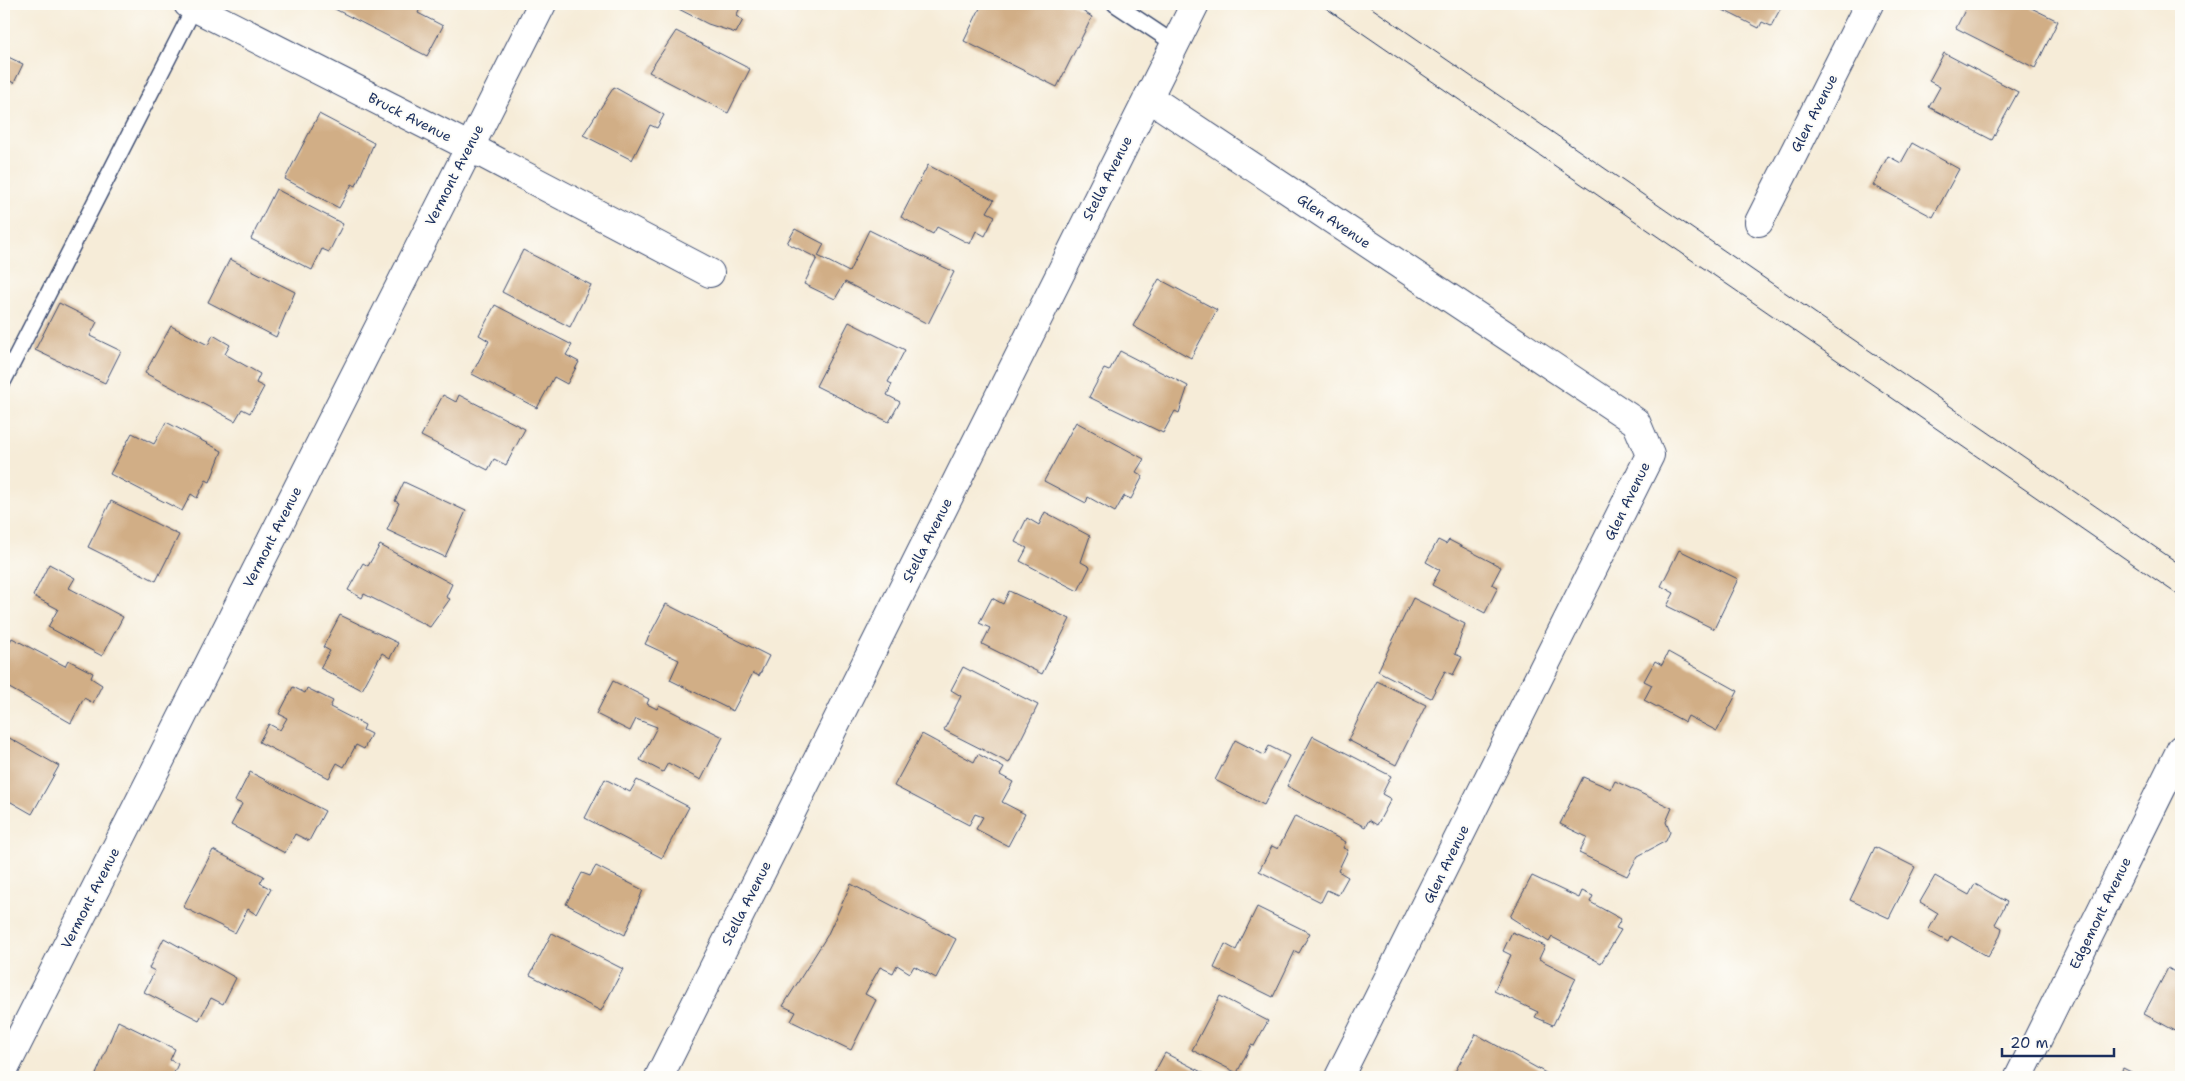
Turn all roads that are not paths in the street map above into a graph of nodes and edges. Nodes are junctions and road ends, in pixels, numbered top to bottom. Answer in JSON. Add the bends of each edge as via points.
{"nodes":[{"id":1,"x":542,"y":4,"type":"edge"},
{"id":2,"x":1115,"y":4,"type":"edge"},
{"id":3,"x":1195,"y":4,"type":"edge"},
{"id":4,"x":1869,"y":4,"type":"edge"},
{"id":5,"x":193,"y":5,"type":"edge"},
{"id":6,"x":1175,"y":44,"type":"junction"},
{"id":7,"x":1148,"y":96,"type":"junction"},
{"id":8,"x":468,"y":146,"type":"junction"},
{"id":9,"x":1759,"y":222,"type":"dead end"},
{"id":10,"x":710,"y":273,"type":"dead end"},
{"id":11,"x":4,"y":380,"type":"edge"},
{"id":12,"x":2181,"y":749,"type":"edge"},
{"id":13,"x":4,"y":1070,"type":"edge"},
{"id":14,"x":659,"y":1077,"type":"edge"},
{"id":15,"x":1339,"y":1077,"type":"edge"},
{"id":16,"x":2019,"y":1077,"type":"edge"}],
"edges":[{"from":1,"to":8,"type":"street","name":"Vermont Avenue"},
{"from":2,"to":6,"type":"lane"},
{"from":3,"to":6,"type":"street","name":"Stella Avenue"},
{"from":4,"to":9,"type":"street","name":"Glen Avenue"},
{"from":5,"to":8,"type":"street","name":"Bruck Avenue"},
{"from":5,"to":11,"type":"lane"},
{"from":6,"to":7,"type":"street","name":"Stella Avenue"},
{"from":7,"to":14,"type":"street","name":"Stella Avenue"},
{"from":7,"to":15,"type":"street","name":"Glen Avenue","via":[[1636,422],[1650,455]]},
{"from":8,"to":10,"type":"street","name":"Bruck Avenue"},
{"from":8,"to":13,"type":"street","name":"Vermont Avenue"},
{"from":12,"to":16,"type":"street","name":"Edgemont Avenue"}]}
